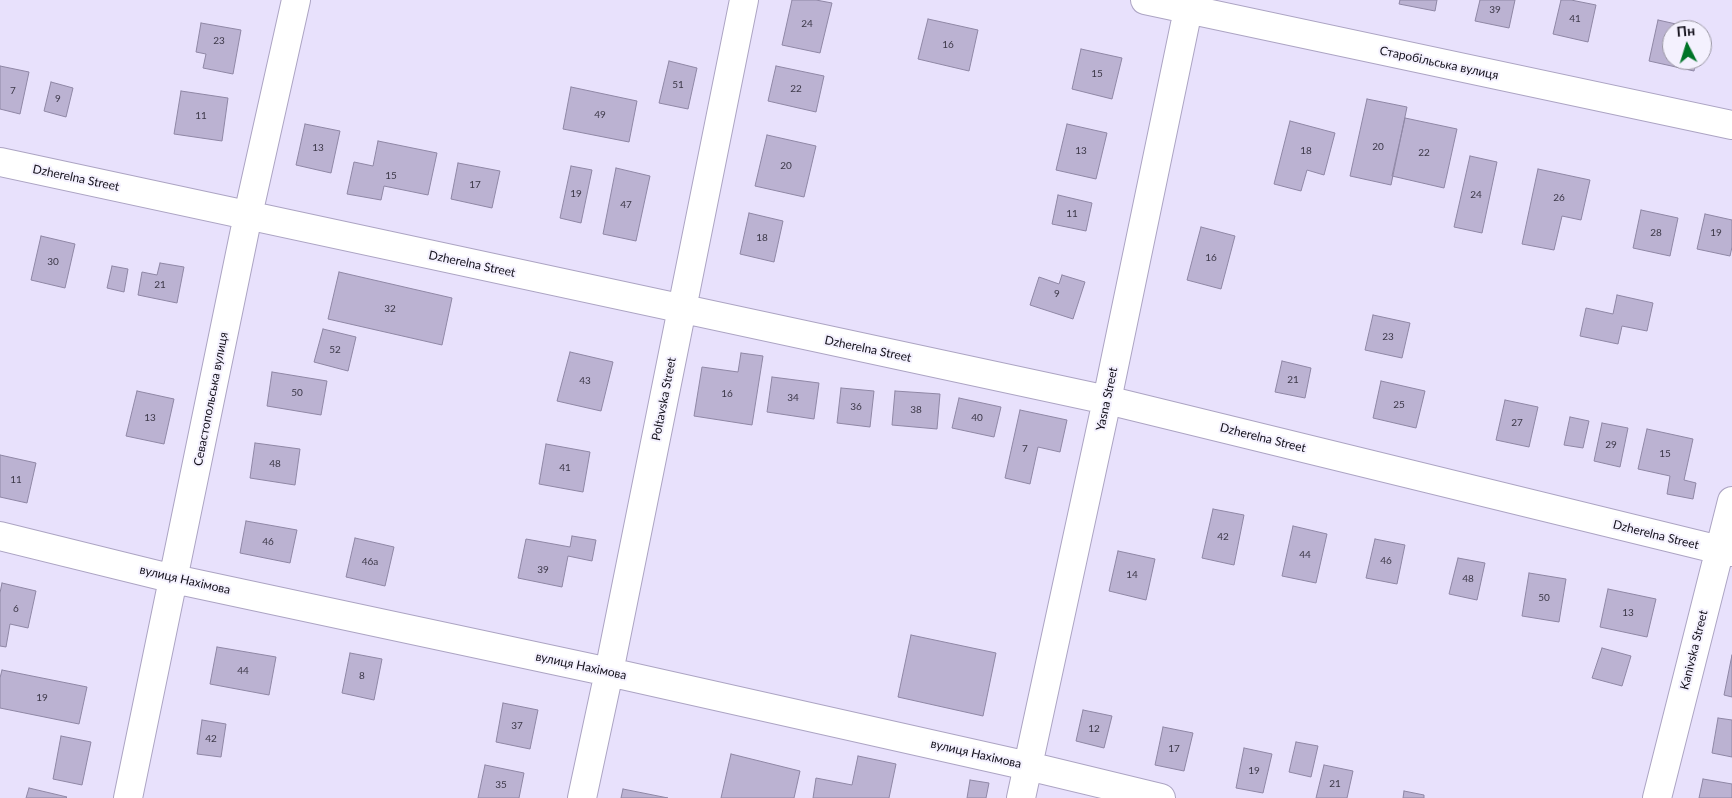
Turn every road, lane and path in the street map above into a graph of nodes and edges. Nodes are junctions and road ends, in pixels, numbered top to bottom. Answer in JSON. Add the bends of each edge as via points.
{"nodes":[{"id":1,"x":296,"y":0,"type":"edge"},
{"id":2,"x":744,"y":0,"type":"edge"},
{"id":3,"x":1145,"y":0,"type":"edge"},
{"id":4,"x":1189,"y":5,"type":"edge"},
{"id":5,"x":1732,"y":126,"type":"edge"},
{"id":6,"x":0,"y":162,"type":"edge"},
{"id":7,"x":248,"y":215,"type":"junction"},
{"id":8,"x":682,"y":309,"type":"junction"},
{"id":9,"x":1107,"y":400,"type":"junction"},
{"id":10,"x":1732,"y":501,"type":"edge"},
{"id":11,"x":0,"y":536,"type":"edge"},
{"id":12,"x":1726,"y":551,"type":"edge"},
{"id":13,"x":174,"y":579,"type":"junction"},
{"id":14,"x":609,"y":672,"type":"junction"},
{"id":15,"x":1028,"y":766,"type":"junction"},
{"id":16,"x":128,"y":798,"type":"edge"},
{"id":17,"x":582,"y":798,"type":"edge"},
{"id":18,"x":1021,"y":798,"type":"edge"},
{"id":19,"x":1161,"y":798,"type":"edge"},
{"id":20,"x":1657,"y":798,"type":"edge"}],
"edges":[{"from":1,"to":7,"type":"street","name":"Севастопольська вулиця"},
{"from":2,"to":8,"type":"street","name":"Poltavska Street"},
{"from":3,"to":4,"type":"street","name":"Старобільська вулиця"},
{"from":4,"to":5,"type":"street","name":"Старобільська вулиця"},
{"from":4,"to":9,"type":"street","name":"Yasna Street"},
{"from":6,"to":7,"type":"street","name":"Dzherelna Street"},
{"from":7,"to":8,"type":"street","name":"Dzherelna Street"},
{"from":7,"to":13,"type":"street","name":"Севастопольська вулиця"},
{"from":8,"to":9,"type":"street","name":"Dzherelna Street"},
{"from":8,"to":14,"type":"street","name":"Poltavska Street"},
{"from":9,"to":12,"type":"street","name":"Dzherelna Street"},
{"from":9,"to":15,"type":"street","name":"Yasna Street"},
{"from":10,"to":12,"type":"street","name":"Kanivska Street"},
{"from":11,"to":13,"type":"street","name":"вулиця Нахімова"},
{"from":12,"to":20,"type":"street","name":"Kanivska Street"},
{"from":13,"to":14,"type":"street","name":"вулиця Нахімова"},
{"from":13,"to":16,"type":"street","name":"Севастопольська вулиця"},
{"from":14,"to":15,"type":"street","name":"вулиця Нахімова"},
{"from":14,"to":17,"type":"street","name":"Poltavska Street"},
{"from":15,"to":18,"type":"street","name":"Yasna Street"},
{"from":15,"to":19,"type":"street","name":"вулиця Нахімова"}]}
